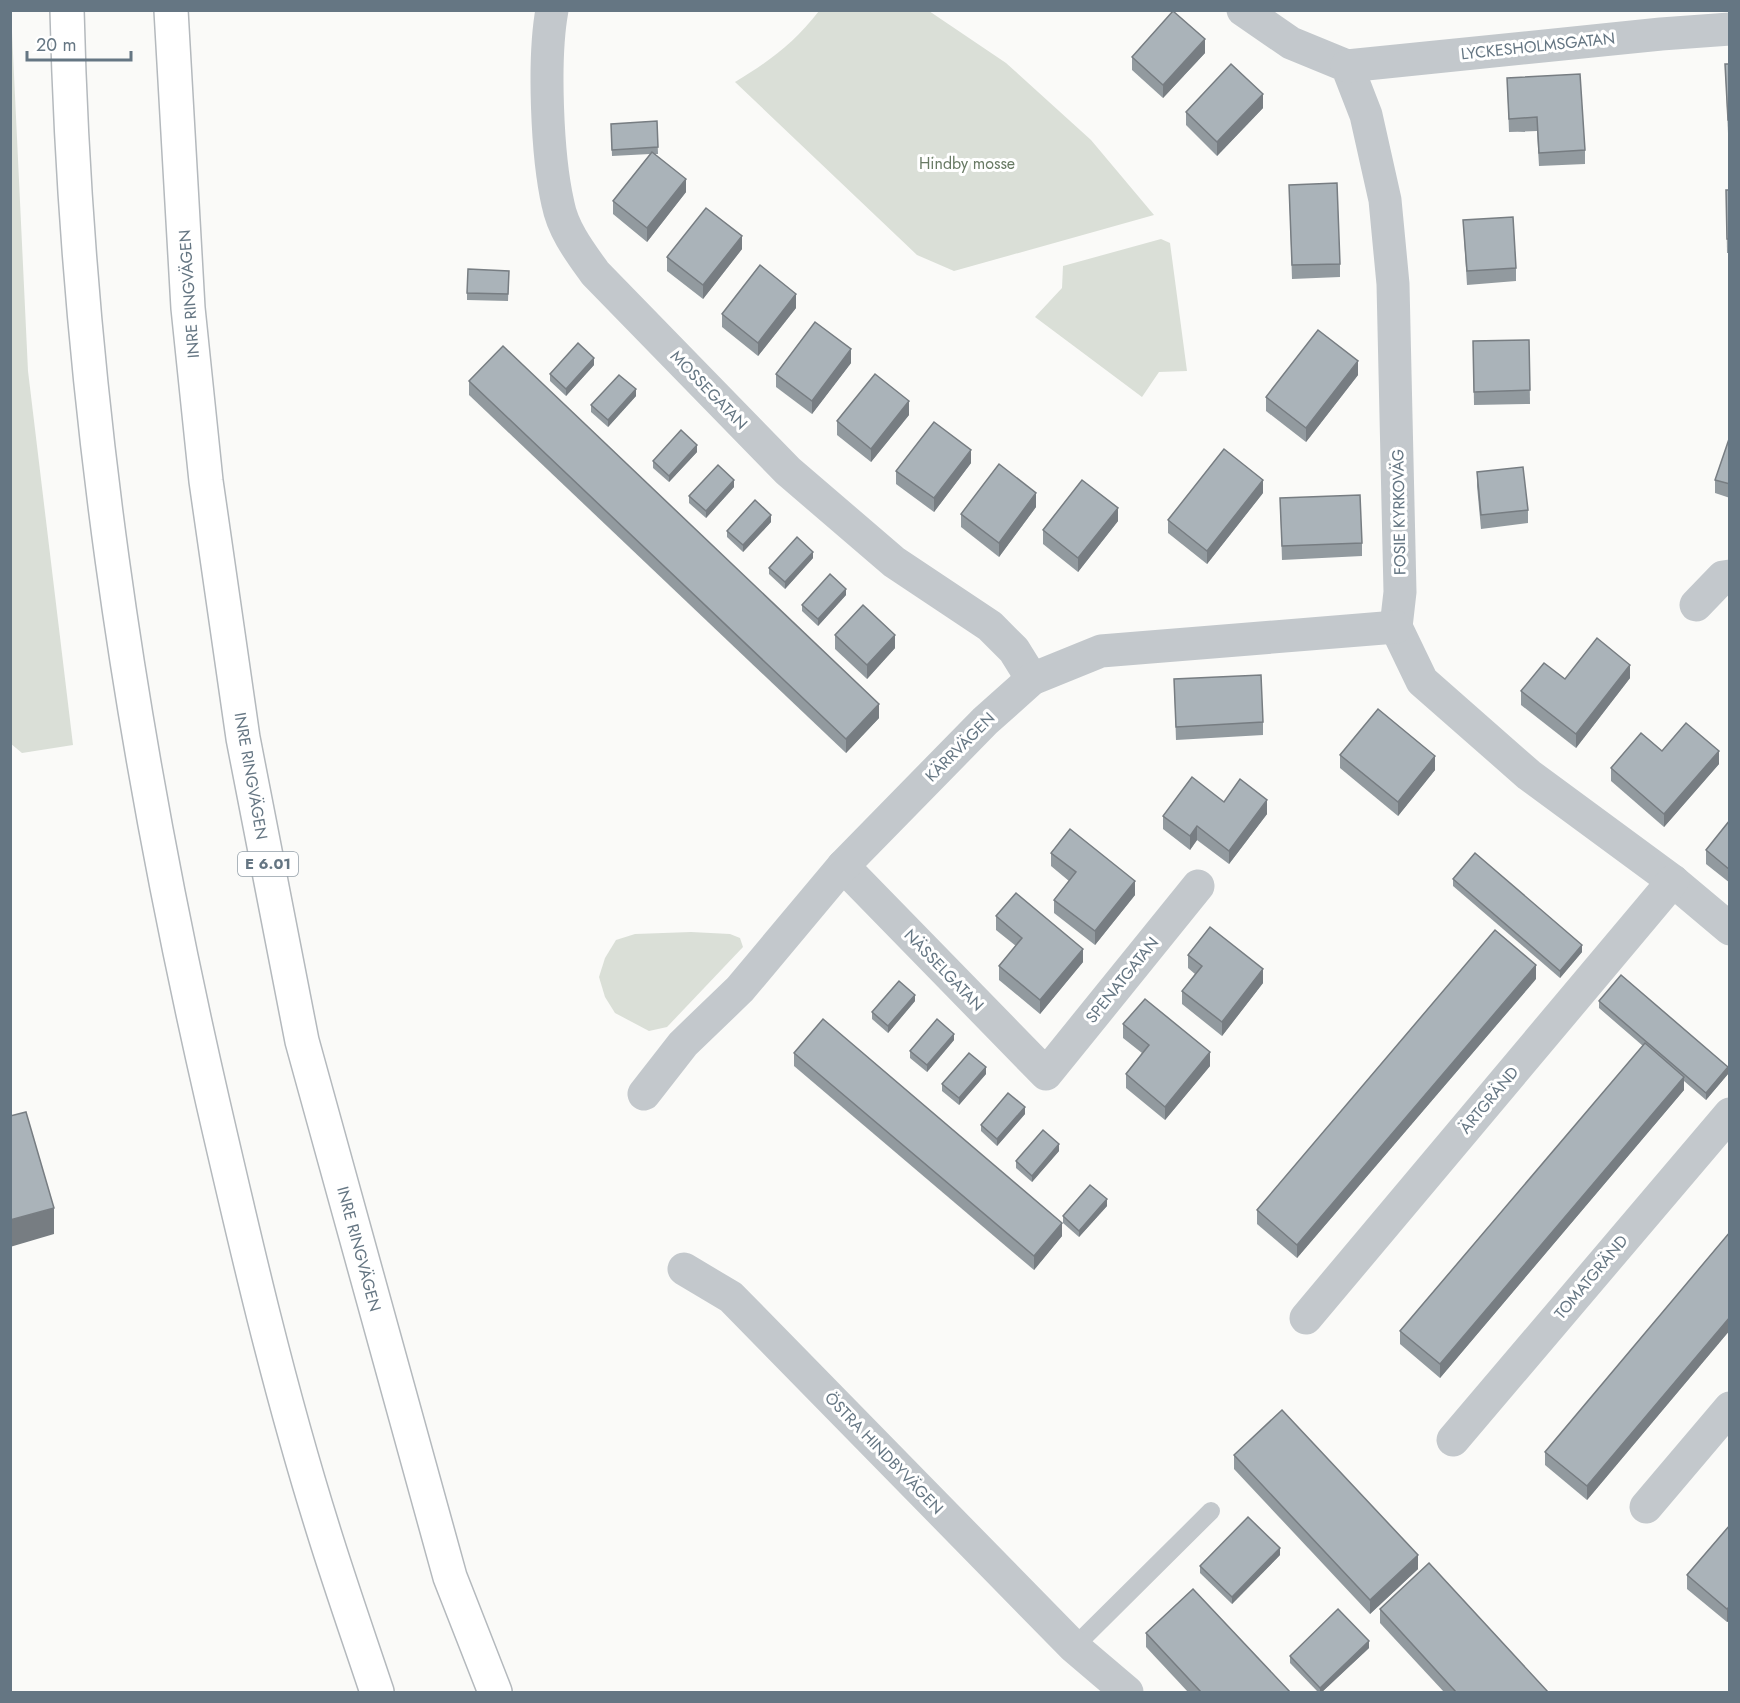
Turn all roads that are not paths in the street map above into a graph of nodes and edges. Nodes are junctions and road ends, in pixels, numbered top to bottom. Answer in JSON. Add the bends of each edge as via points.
{"nodes":[{"id":1,"x":67,"y":10,"type":"edge"},
{"id":2,"x":171,"y":10,"type":"edge"},
{"id":3,"x":552,"y":10,"type":"edge"},
{"id":4,"x":1243,"y":10,"type":"edge"},
{"id":5,"x":1661,"y":22,"type":"edge"},
{"id":6,"x":1730,"y":29,"type":"edge"},
{"id":7,"x":1347,"y":66,"type":"junction"},
{"id":8,"x":1730,"y":576,"type":"edge"},
{"id":9,"x":1696,"y":605,"type":"dead end"},
{"id":10,"x":1396,"y":627,"type":"junction"},
{"id":11,"x":1032,"y":679,"type":"junction"},
{"id":12,"x":843,"y":866,"type":"junction"},
{"id":13,"x":1673,"y":881,"type":"junction"},
{"id":14,"x":1198,"y":886,"type":"dead end"},
{"id":15,"x":1730,"y":929,"type":"edge"},
{"id":16,"x":1046,"y":1074,"type":"joint"},
{"id":17,"x":644,"y":1094,"type":"dead end"},
{"id":18,"x":1730,"y":1114,"type":"edge"},
{"id":19,"x":684,"y":1269,"type":"dead end"},
{"id":20,"x":1306,"y":1318,"type":"dead end"},
{"id":21,"x":1730,"y":1408,"type":"edge"},
{"id":22,"x":1453,"y":1440,"type":"dead end"},
{"id":23,"x":1647,"y":1507,"type":"dead end"},
{"id":24,"x":1211,"y":1511,"type":"dead end"},
{"id":25,"x":1074,"y":1647,"type":"junction"},
{"id":26,"x":377,"y":1692,"type":"edge"},
{"id":27,"x":495,"y":1692,"type":"edge"},
{"id":28,"x":1127,"y":1692,"type":"edge"}],
"edges":[{"from":1,"to":26,"type":"highway","via":[[76,243],[93,408],[127,669],[158,852],[276,1368],[323,1529]]},
{"from":2,"to":27,"type":"highway","name":"INRE RINGVÄGEN","number":"E 6.01","via":[[188,308],[206,482],[245,750],[302,1041],[450,1577]]},
{"from":3,"to":11,"type":"street","name":"MOSSEGATAN","via":[[548,112],[558,205],[573,242],[594,273],[788,471],[894,562],[990,626],[1014,650]]},
{"from":4,"to":7,"type":"street","via":[[1291,43]]},
{"from":5,"to":6,"type":"street","name":"LYCKESHOLMSGATAN"},
{"from":5,"to":7,"type":"street","name":"LYCKESHOLMSGATAN"},
{"from":7,"to":10,"type":"street","name":"FOSIE KYRKOVÄG","via":[[1366,115],[1385,200],[1393,284],[1400,592]]},
{"from":8,"to":9,"type":"street","via":[[1723,577]]},
{"from":10,"to":11,"type":"street","name":"KÄRRVÄGEN","via":[[1101,651]]},
{"from":10,"to":13,"type":"street","via":[[1422,681],[1529,776]]},
{"from":11,"to":12,"type":"street","name":"KÄRRVÄGEN","via":[[985,721]]},
{"from":12,"to":16,"type":"street","name":"NÄSSELGATAN"},
{"from":12,"to":17,"type":"street","name":"KÄRRVÄGEN","via":[[740,989],[683,1044]]},
{"from":13,"to":15,"type":"street"},
{"from":13,"to":20,"type":"street","name":"ÄRTGRÄND"},
{"from":14,"to":16,"type":"street","name":"SPENATGATAN"},
{"from":18,"to":22,"type":"street","name":"TOMATGRÄND"},
{"from":19,"to":25,"type":"street","name":"ÖSTRA HINDBYVÄGEN","via":[[731,1297]]},
{"from":21,"to":23,"type":"street"},
{"from":24,"to":25,"type":"lane"},
{"from":25,"to":28,"type":"street","name":"ÖSTRA HINDBYVÄGEN"}]}
